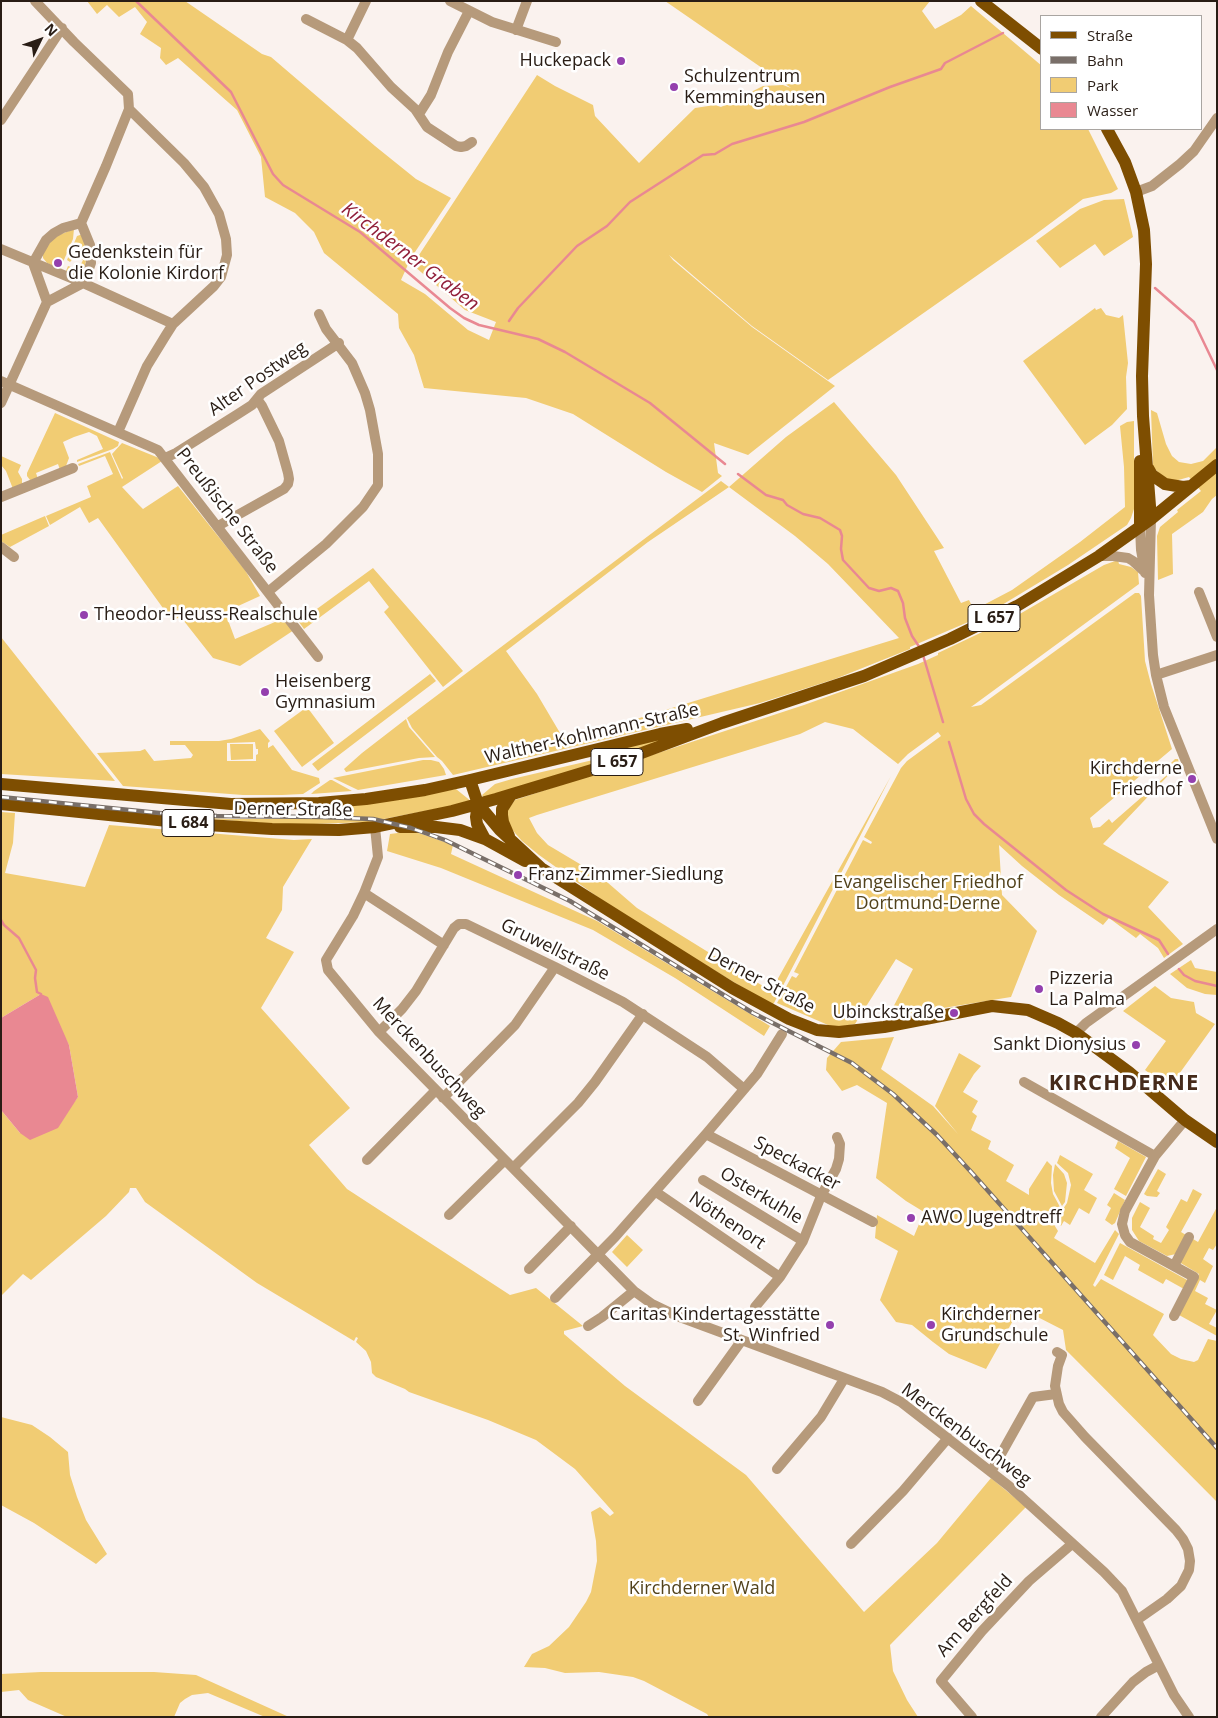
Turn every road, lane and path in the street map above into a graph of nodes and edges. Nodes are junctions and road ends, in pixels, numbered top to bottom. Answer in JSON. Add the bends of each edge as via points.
{"nodes":[{"id":1,"x":35,"y":1,"type":"edge"},
{"id":2,"x":366,"y":1,"type":"edge"},
{"id":3,"x":450,"y":1,"type":"edge"},
{"id":4,"x":528,"y":1,"type":"edge"},
{"id":5,"x":981,"y":1,"type":"edge"},
{"id":6,"x":467,"y":7,"type":"edge"},
{"id":7,"x":306,"y":19,"type":"dead end"},
{"id":8,"x":62,"y":28,"type":"junction"},
{"id":9,"x":516,"y":30,"type":"junction"},
{"id":10,"x":347,"y":40,"type":"junction"},
{"id":11,"x":556,"y":42,"type":"dead end"},
{"id":12,"x":1040,"y":47,"type":"edge"},
{"id":13,"x":129,"y":109,"type":"junction"},
{"id":14,"x":419,"y":114,"type":"junction"},
{"id":15,"x":1217,"y":118,"type":"edge"},
{"id":16,"x":1,"y":120,"type":"edge"},
{"id":17,"x":1109,"y":130,"type":"edge"},
{"id":18,"x":472,"y":142,"type":"dead end"},
{"id":19,"x":1136,"y":192,"type":"junction"},
{"id":20,"x":81,"y":223,"type":"junction"},
{"id":21,"x":1,"y":248,"type":"edge"},
{"id":22,"x":33,"y":263,"type":"junction"},
{"id":23,"x":83,"y":283,"type":"junction"},
{"id":24,"x":47,"y":302,"type":"junction"},
{"id":25,"x":319,"y":314,"type":"dead end"},
{"id":26,"x":173,"y":324,"type":"junction"},
{"id":27,"x":339,"y":343,"type":"junction"},
{"id":28,"x":5,"y":383,"type":"edge"},
{"id":29,"x":257,"y":399,"type":"junction"},
{"id":30,"x":1,"y":403,"type":"edge"},
{"id":31,"x":1143,"y":416,"type":"junction"},
{"id":32,"x":118,"y":432,"type":"junction"},
{"id":33,"x":164,"y":458,"type":"junction"},
{"id":34,"x":1217,"y":466,"type":"edge"},
{"id":35,"x":73,"y":468,"type":"dead end"},
{"id":36,"x":1148,"y":468,"type":"junction"},
{"id":37,"x":1191,"y":486,"type":"junction"},
{"id":38,"x":1,"y":497,"type":"edge"},
{"id":39,"x":1151,"y":519,"type":"junction"},
{"id":40,"x":218,"y":526,"type":"junction"},
{"id":41,"x":1140,"y":527,"type":"junction"},
{"id":42,"x":1,"y":547,"type":"edge"},
{"id":43,"x":1098,"y":556,"type":"junction"},
{"id":44,"x":14,"y":557,"type":"dead end"},
{"id":45,"x":1145,"y":572,"type":"junction"},
{"id":46,"x":268,"y":592,"type":"junction"},
{"id":47,"x":1199,"y":592,"type":"dead end"},
{"id":48,"x":1149,"y":595,"type":"junction"},
{"id":49,"x":1217,"y":637,"type":"edge"},
{"id":50,"x":1217,"y":655,"type":"edge"},
{"id":51,"x":318,"y":657,"type":"dead end"},
{"id":52,"x":1156,"y":675,"type":"junction"},
{"id":53,"x":722,"y":723,"type":"junction"},
{"id":54,"x":470,"y":780,"type":"junction"},
{"id":55,"x":1,"y":784,"type":"edge"},
{"id":56,"x":511,"y":795,"type":"junction"},
{"id":57,"x":1,"y":804,"type":"edge"},
{"id":58,"x":478,"y":804,"type":"junction"},
{"id":59,"x":375,"y":827,"type":"junction"},
{"id":60,"x":485,"y":839,"type":"junction"},
{"id":61,"x":1217,"y":839,"type":"edge"},
{"id":62,"x":512,"y":842,"type":"junction"},
{"id":63,"x":541,"y":868,"type":"junction"},
{"id":64,"x":364,"y":893,"type":"junction"},
{"id":65,"x":1217,"y":929,"type":"edge"},
{"id":66,"x":444,"y":945,"type":"junction"},
{"id":67,"x":555,"y":967,"type":"junction"},
{"id":68,"x":643,"y":1014,"type":"junction"},
{"id":69,"x":379,"y":1032,"type":"junction"},
{"id":70,"x":1076,"y":1033,"type":"junction"},
{"id":71,"x":782,"y":1034,"type":"dead end"},
{"id":72,"x":1024,"y":1082,"type":"dead end"},
{"id":73,"x":744,"y":1089,"type":"junction"},
{"id":74,"x":435,"y":1091,"type":"junction"},
{"id":75,"x":443,"y":1098,"type":"junction"},
{"id":76,"x":1185,"y":1120,"type":"junction"},
{"id":77,"x":706,"y":1134,"type":"junction"},
{"id":78,"x":838,"y":1138,"type":"dead end"},
{"id":79,"x":1217,"y":1142,"type":"edge"},
{"id":80,"x":1155,"y":1156,"type":"junction"},
{"id":81,"x":367,"y":1160,"type":"dead end"},
{"id":82,"x":505,"y":1160,"type":"junction"},
{"id":83,"x":513,"y":1168,"type":"junction"},
{"id":84,"x":703,"y":1180,"type":"dead end"},
{"id":85,"x":656,"y":1192,"type":"junction"},
{"id":86,"x":821,"y":1196,"type":"junction"},
{"id":87,"x":449,"y":1215,"type":"dead end"},
{"id":88,"x":873,"y":1222,"type":"dead end"},
{"id":89,"x":571,"y":1226,"type":"junction"},
{"id":90,"x":1189,"y":1237,"type":"dead end"},
{"id":91,"x":802,"y":1241,"type":"junction"},
{"id":92,"x":599,"y":1254,"type":"junction"},
{"id":93,"x":1174,"y":1266,"type":"junction"},
{"id":94,"x":529,"y":1269,"type":"dead end"},
{"id":95,"x":780,"y":1277,"type":"junction"},
{"id":96,"x":634,"y":1290,"type":"junction"},
{"id":97,"x":555,"y":1298,"type":"dead end"},
{"id":98,"x":755,"y":1307,"type":"dead end"},
{"id":99,"x":1174,"y":1316,"type":"dead end"},
{"id":100,"x":588,"y":1326,"type":"dead end"},
{"id":101,"x":742,"y":1340,"type":"junction"},
{"id":102,"x":1057,"y":1352,"type":"dead end"},
{"id":103,"x":844,"y":1379,"type":"junction"},
{"id":104,"x":1056,"y":1394,"type":"junction"},
{"id":105,"x":698,"y":1401,"type":"dead end"},
{"id":106,"x":948,"y":1438,"type":"junction"},
{"id":107,"x":777,"y":1470,"type":"dead end"},
{"id":108,"x":991,"y":1472,"type":"junction"},
{"id":109,"x":851,"y":1544,"type":"dead end"},
{"id":110,"x":1072,"y":1544,"type":"junction"},
{"id":111,"x":1136,"y":1620,"type":"junction"},
{"id":112,"x":1159,"y":1665,"type":"junction"},
{"id":113,"x":972,"y":1717,"type":"edge"},
{"id":114,"x":1101,"y":1717,"type":"edge"},
{"id":115,"x":1189,"y":1717,"type":"edge"}],
"edges":[{"from":1,"to":8,"type":"street"},
{"from":2,"to":10,"type":"street"},
{"from":3,"to":6,"type":"street"},
{"from":4,"to":9,"type":"street"},
{"from":5,"to":12,"type":"main road"},
{"from":6,"to":9,"type":"street","via":[[492,22]]},
{"from":6,"to":14,"type":"street","via":[[431,95]]},
{"from":7,"to":10,"type":"street"},
{"from":8,"to":13,"type":"street","via":[[128,94]]},
{"from":8,"to":16,"type":"street"},
{"from":9,"to":11,"type":"street"},
{"from":10,"to":14,"type":"street"},
{"from":13,"to":20,"type":"street"},
{"from":13,"to":26,"type":"street","via":[[204,187],[220,214],[226,239],[225,265],[219,280]]},
{"from":14,"to":18,"type":"street","via":[[427,127],[456,146]]},
{"from":15,"to":19,"type":"street","via":[[1194,151],[1180,164],[1152,186]]},
{"from":17,"to":19,"type":"main road"},
{"from":19,"to":31,"type":"main road","via":[[1144,230],[1146,264]]},
{"from":20,"to":22,"type":"street","via":[[54,233],[46,240]]},
{"from":20,"to":23,"type":"street","via":[[91,254]]},
{"from":21,"to":22,"type":"street"},
{"from":22,"to":23,"type":"street"},
{"from":22,"to":24,"type":"street"},
{"from":23,"to":24,"type":"street"},
{"from":23,"to":26,"type":"street"},
{"from":24,"to":28,"type":"street"},
{"from":25,"to":27,"type":"street"},
{"from":26,"to":32,"type":"street","via":[[147,366]]},
{"from":27,"to":29,"type":"street","name":"Alter Postweg"},
{"from":27,"to":46,"type":"street","via":[[352,362],[370,410],[378,454],[378,485],[363,507],[326,544]]},
{"from":28,"to":30,"type":"street"},
{"from":28,"to":32,"type":"street","name":"Preußische Straße"},
{"from":29,"to":33,"type":"street","name":"Alter Postweg","via":[[245,410]]},
{"from":29,"to":40,"type":"street","via":[[279,441],[288,484]]},
{"from":31,"to":36,"type":"main road"},
{"from":31,"to":41,"type":"main road"},
{"from":32,"to":33,"type":"street","name":"Preußische Straße","via":[[158,450]]},
{"from":33,"to":40,"type":"street","name":"Preußische Straße"},
{"from":34,"to":37,"type":"main road","name":"Walther-Kohlmann-Straße"},
{"from":35,"to":38,"type":"street"},
{"from":36,"to":37,"type":"main road","via":[[1165,484]]},
{"from":36,"to":39,"type":"main road"},
{"from":37,"to":39,"type":"main road","name":"Walther-Kohlmann-Straße"},
{"from":39,"to":41,"type":"main road","name":"Walther-Kohlmann-Straße","number":"L 657"},
{"from":39,"to":48,"type":"street"},
{"from":40,"to":46,"type":"street","name":"Preußische Straße"},
{"from":41,"to":43,"type":"main road","name":"Walther-Kohlmann-Straße","number":"L 657"},
{"from":41,"to":45,"type":"street"},
{"from":42,"to":44,"type":"street"},
{"from":43,"to":45,"type":"street","via":[[1128,558]]},
{"from":43,"to":53,"type":"main road","name":"Walther-Kohlmann-Straße","number":"L 657","via":[[1017,606],[914,656],[836,686]]},
{"from":45,"to":48,"type":"street"},
{"from":46,"to":51,"type":"street","name":"Preußische Straße"},
{"from":47,"to":49,"type":"street"},
{"from":48,"to":52,"type":"street"},
{"from":50,"to":52,"type":"street"},
{"from":52,"to":61,"type":"street","via":[[1164,707]]},
{"from":53,"to":54,"type":"main road","name":"Walther-Kohlmann-Straße","number":"L 657","via":[[660,734]]},
{"from":53,"to":56,"type":"main road","name":"Walther-Kohlmann-Straße","number":"L 657","via":[[615,763]]},
{"from":54,"to":55,"type":"main road","name":"Derner Straße","number":"L 684","via":[[375,798],[291,804],[231,804]]},
{"from":54,"to":58,"type":"main road"},
{"from":56,"to":58,"type":"main road","name":"Walther-Kohlmann-Straße","number":"L 657"},
{"from":56,"to":62,"type":"main road","via":[[502,815]]},
{"from":57,"to":59,"type":"main road","name":"Derner Straße","number":"L 684","via":[[272,829]]},
{"from":58,"to":59,"type":"main road","number":"L 684"},
{"from":58,"to":60,"type":"main road","via":[[476,817]]},
{"from":58,"to":62,"type":"main road","name":"Derner Straße"},
{"from":59,"to":60,"type":"main road","via":[[448,828]]},
{"from":59,"to":64,"type":"street","name":"Merckenbuschweg","via":[[378,857]]},
{"from":60,"to":63,"type":"main road"},
{"from":62,"to":63,"type":"main road","name":"Derner Straße"},
{"from":63,"to":70,"type":"main road","name":"Derner Straße","via":[[732,988],[789,1019],[817,1030],[839,1032],[874,1028],[992,1006],[1028,1010]]},
{"from":64,"to":66,"type":"street"},
{"from":64,"to":69,"type":"street","name":"Merckenbuschweg","via":[[328,955],[326,965]]},
{"from":65,"to":70,"type":"street","via":[[1086,1022]]},
{"from":66,"to":67,"type":"street","name":"Gruwellstraße","via":[[454,928],[466,924]]},
{"from":66,"to":69,"type":"street","name":"Gruwellstraße","via":[[413,996]]},
{"from":67,"to":68,"type":"street","name":"Gruwellstraße"},
{"from":67,"to":75,"type":"street","via":[[515,1025]]},
{"from":68,"to":73,"type":"street","name":"Gruwellstraße","via":[[707,1058]]},
{"from":68,"to":83,"type":"street","via":[[578,1104]]},
{"from":69,"to":74,"type":"street","name":"Merckenbuschweg"},
{"from":70,"to":76,"type":"main road","name":"Derner Straße","via":[[1141,1081]]},
{"from":71,"to":73,"type":"street"},
{"from":72,"to":80,"type":"street"},
{"from":73,"to":77,"type":"street"},
{"from":74,"to":75,"type":"street","name":"Merckenbuschweg"},
{"from":74,"to":81,"type":"street"},
{"from":75,"to":82,"type":"street","name":"Merckenbuschweg"},
{"from":76,"to":79,"type":"main road","name":"Derner Straße"},
{"from":76,"to":80,"type":"street"},
{"from":77,"to":85,"type":"street"},
{"from":77,"to":86,"type":"street","name":"Speckacker"},
{"from":78,"to":86,"type":"street","via":[[839,1159]]},
{"from":80,"to":93,"type":"street","via":[[1125,1211],[1123,1230],[1130,1242]]},
{"from":82,"to":83,"type":"street","name":"Merckenbuschweg"},
{"from":82,"to":87,"type":"street"},
{"from":83,"to":89,"type":"street","name":"Merckenbuschweg"},
{"from":84,"to":91,"type":"street","name":"Osterkuhle"},
{"from":85,"to":92,"type":"street"},
{"from":85,"to":95,"type":"street","name":"Nöthenort"},
{"from":86,"to":88,"type":"street","name":"Speckacker"},
{"from":86,"to":91,"type":"street"},
{"from":89,"to":92,"type":"street","name":"Merckenbuschweg"},
{"from":89,"to":94,"type":"street"},
{"from":90,"to":93,"type":"street"},
{"from":91,"to":95,"type":"street"},
{"from":92,"to":96,"type":"street","name":"Merckenbuschweg"},
{"from":92,"to":97,"type":"street"},
{"from":93,"to":99,"type":"street","via":[[1194,1277]]},
{"from":95,"to":98,"type":"street"},
{"from":96,"to":100,"type":"street"},
{"from":96,"to":101,"type":"street","name":"Merckenbuschweg","via":[[652,1304],[677,1316]]},
{"from":101,"to":103,"type":"street","name":"Merckenbuschweg"},
{"from":101,"to":105,"type":"street"},
{"from":102,"to":104,"type":"street","via":[[1062,1354],[1055,1378]]},
{"from":103,"to":106,"type":"street","name":"Merckenbuschweg","via":[[901,1402]]},
{"from":103,"to":107,"type":"street","via":[[821,1417]]},
{"from":104,"to":108,"type":"street","via":[[1033,1397]]},
{"from":104,"to":111,"type":"street","via":[[1069,1420],[1176,1530],[1188,1549],[1189,1570],[1181,1586]]},
{"from":106,"to":108,"type":"street","name":"Merckenbuschweg"},
{"from":106,"to":109,"type":"street","via":[[903,1491]]},
{"from":108,"to":110,"type":"street","name":"Merckenbuschweg"},
{"from":110,"to":111,"type":"street","name":"Merckenbuschweg","via":[[1115,1584]]},
{"from":110,"to":113,"type":"street","name":"Am Bergfeld","via":[[1028,1581],[941,1681]]},
{"from":111,"to":112,"type":"street","name":"Merckenbuschweg"},
{"from":112,"to":114,"type":"street","via":[[1133,1682]]},
{"from":112,"to":115,"type":"street","name":"Merckenbuschweg"}]}
